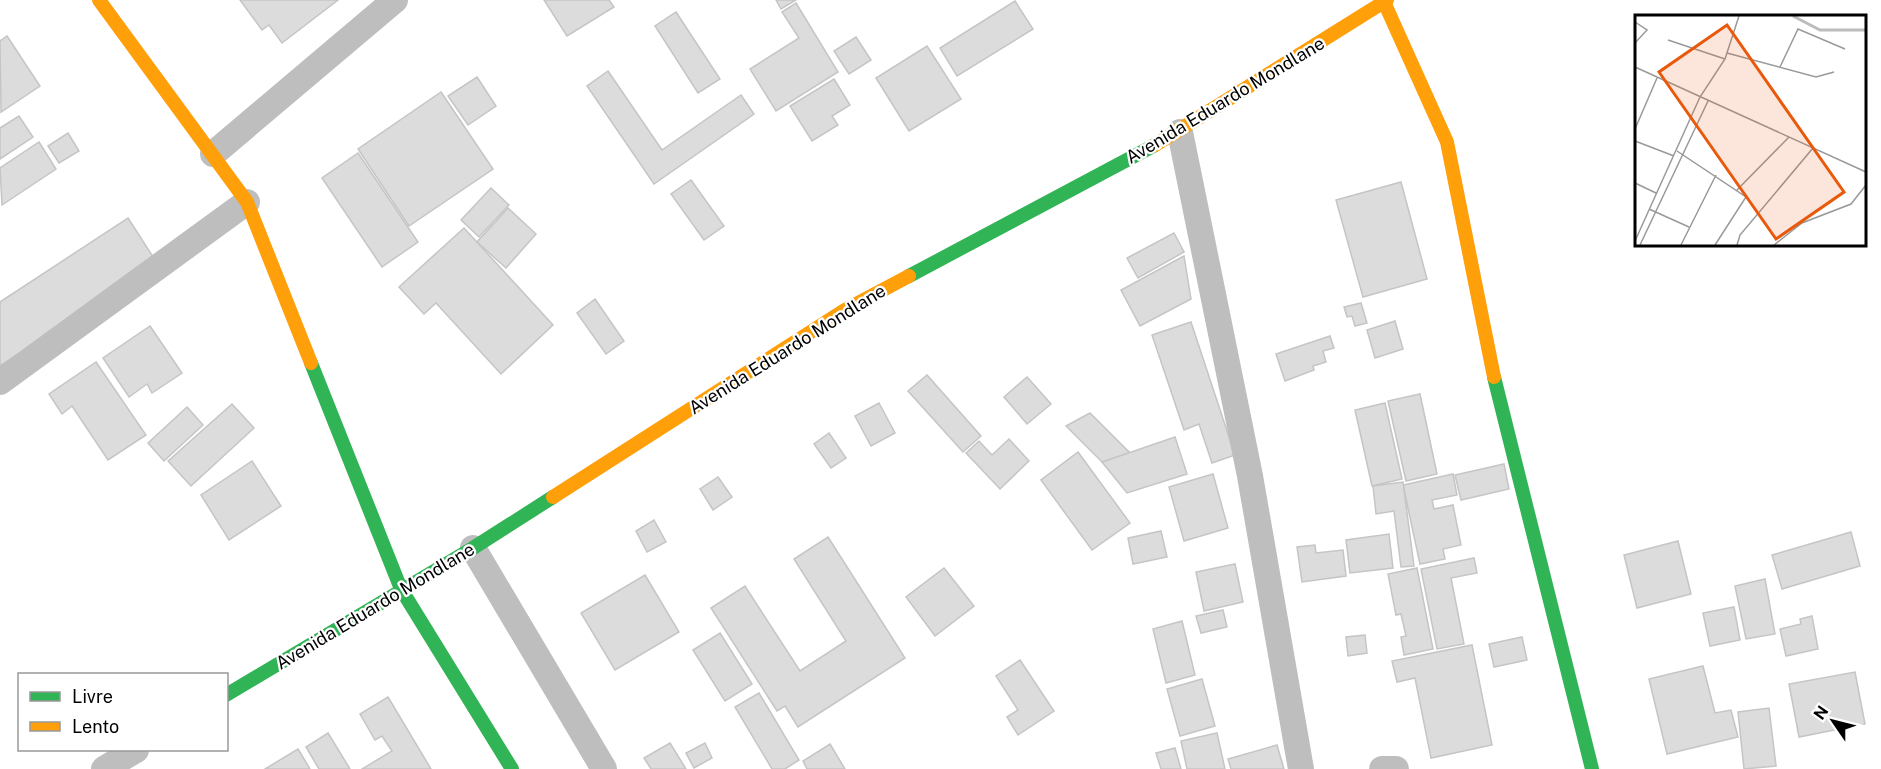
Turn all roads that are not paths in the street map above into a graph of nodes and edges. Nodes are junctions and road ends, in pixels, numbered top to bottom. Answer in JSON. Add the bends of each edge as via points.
{"nodes":[{"id":1,"x":99,"y":0,"type":"edge"},
{"id":2,"x":395,"y":0,"type":"edge"},
{"id":3,"x":1386,"y":1,"type":"edge"},
{"id":4,"x":1180,"y":132,"type":"junction"},
{"id":5,"x":213,"y":154,"type":"junction"},
{"id":6,"x":246,"y":202,"type":"junction"},
{"id":7,"x":0,"y":382,"type":"edge"},
{"id":8,"x":473,"y":548,"type":"junction"},
{"id":9,"x":401,"y":589,"type":"junction"},
{"id":10,"x":228,"y":693,"type":"edge"},
{"id":11,"x":134,"y":751,"type":"edge"},
{"id":12,"x":104,"y":769,"type":"edge"},
{"id":13,"x":512,"y":769,"type":"edge"},
{"id":14,"x":604,"y":769,"type":"edge"},
{"id":15,"x":1301,"y":769,"type":"edge"},
{"id":16,"x":1382,"y":769,"type":"edge"},
{"id":17,"x":1396,"y":769,"type":"edge"},
{"id":18,"x":1592,"y":769,"type":"edge"}],
"edges":[{"from":1,"to":5,"type":"street"},
{"from":2,"to":5,"type":"street"},
{"from":3,"to":4,"type":"street","name":"Avenida Eduardo Mondlane"},
{"from":3,"to":18,"type":"street","via":[[1447,142],[1498,400]]},
{"from":4,"to":8,"type":"street","name":"Avenida Eduardo Mondlane","via":[[845,310]]},
{"from":4,"to":15,"type":"street","via":[[1250,476]]},
{"from":5,"to":6,"type":"street"},
{"from":6,"to":7,"type":"street"},
{"from":6,"to":9,"type":"street"},
{"from":8,"to":9,"type":"street","name":"Avenida Eduardo Mondlane"},
{"from":8,"to":14,"type":"street"},
{"from":9,"to":10,"type":"street","name":"Avenida Eduardo Mondlane"},
{"from":9,"to":13,"type":"street"},
{"from":11,"to":12,"type":"street"},
{"from":16,"to":17,"type":"street"}]}
